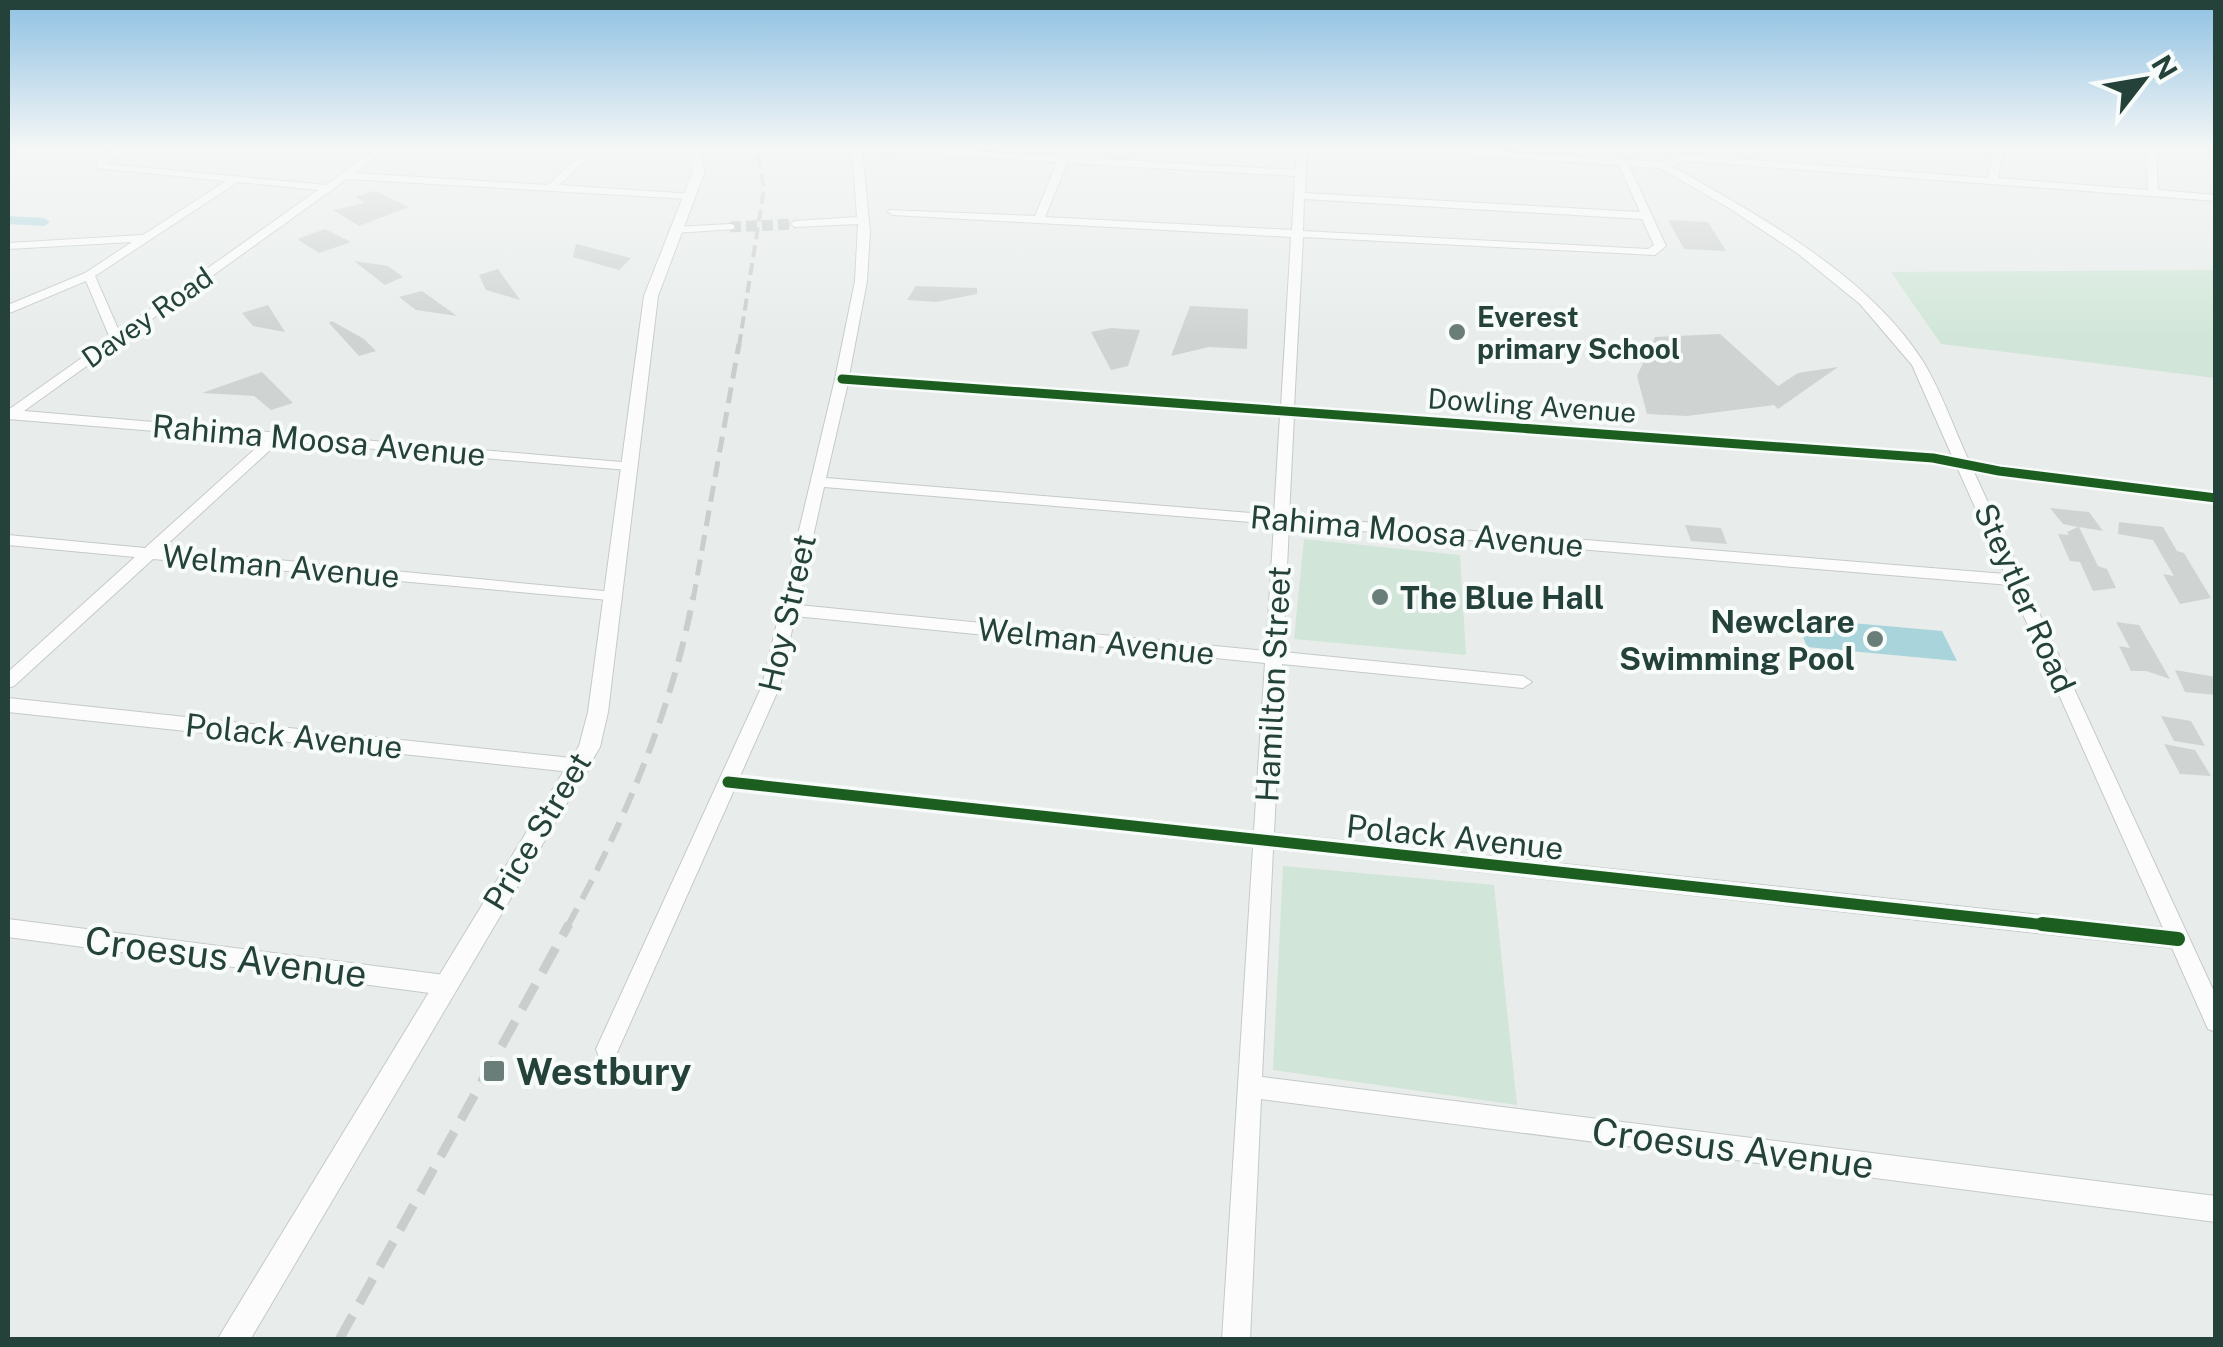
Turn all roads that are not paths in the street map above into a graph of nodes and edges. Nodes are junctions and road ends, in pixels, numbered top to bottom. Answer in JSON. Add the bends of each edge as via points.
{"nodes":[{"id":1,"x":188,"y":211,"type":"edge"},
{"id":2,"x":296,"y":211,"type":"edge"},
{"id":3,"x":683,"y":211,"type":"edge"},
{"id":4,"x":861,"y":211,"type":"edge"},
{"id":5,"x":1043,"y":211,"type":"edge"},
{"id":6,"x":1300,"y":211,"type":"edge"},
{"id":7,"x":1559,"y":211,"type":"edge"},
{"id":8,"x":1646,"y":211,"type":"edge"},
{"id":9,"x":1739,"y":211,"type":"edge"},
{"id":10,"x":894,"y":212,"type":"dead end"},
{"id":11,"x":1648,"y":216,"type":"junction"},
{"id":12,"x":1040,"y":217,"type":"junction"},
{"id":13,"x":862,"y":220,"type":"junction"},
{"id":14,"x":795,"y":224,"type":"tunnel mouth"},
{"id":15,"x":730,"y":227,"type":"tunnel mouth"},
{"id":16,"x":675,"y":230,"type":"junction"},
{"id":17,"x":1299,"y":234,"type":"junction"},
{"id":18,"x":147,"y":238,"type":"junction"},
{"id":19,"x":8,"y":246,"type":"edge"},
{"id":20,"x":90,"y":276,"type":"junction"},
{"id":21,"x":8,"y":308,"type":"edge"},
{"id":22,"x":116,"y":338,"type":"junction"},
{"id":23,"x":842,"y":379,"type":"junction"},
{"id":24,"x":1288,"y":410,"type":"junction"},
{"id":25,"x":9,"y":415,"type":"edge"},
{"id":26,"x":276,"y":437,"type":"junction"},
{"id":27,"x":1966,"y":464,"type":"junction"},
{"id":28,"x":628,"y":466,"type":"junction"},
{"id":29,"x":818,"y":482,"type":"junction"},
{"id":30,"x":2216,"y":498,"type":"edge"},
{"id":31,"x":1282,"y":520,"type":"junction"},
{"id":32,"x":8,"y":540,"type":"edge"},
{"id":33,"x":148,"y":553,"type":"junction"},
{"id":34,"x":2017,"y":580,"type":"junction"},
{"id":35,"x":614,"y":597,"type":"junction"},
{"id":36,"x":788,"y":610,"type":"junction"},
{"id":37,"x":1275,"y":659,"type":"junction"},
{"id":38,"x":8,"y":682,"type":"edge"},
{"id":39,"x":1523,"y":682,"type":"dead end"},
{"id":40,"x":8,"y":705,"type":"edge"},
{"id":41,"x":580,"y":766,"type":"junction"},
{"id":42,"x":728,"y":782,"type":"junction"},
{"id":43,"x":1264,"y":841,"type":"junction"},
{"id":44,"x":8,"y":928,"type":"edge"},
{"id":45,"x":2178,"y":939,"type":"junction"},
{"id":46,"x":446,"y":985,"type":"junction"},
{"id":47,"x":2216,"y":1022,"type":"edge"},
{"id":48,"x":607,"y":1049,"type":"dead end"},
{"id":49,"x":1251,"y":1087,"type":"junction"},
{"id":50,"x":2216,"y":1209,"type":"edge"},
{"id":51,"x":232,"y":1340,"type":"edge"},
{"id":52,"x":1236,"y":1340,"type":"edge"}],
"edges":[{"from":1,"to":18,"type":"street"},
{"from":2,"to":22,"type":"street","name":"Davey Road"},
{"from":3,"to":16,"type":"street","name":"Price Street"},
{"from":4,"to":13,"type":"street","name":"Hoy Street"},
{"from":5,"to":12,"type":"street"},
{"from":6,"to":17,"type":"street","name":"Hamilton Street"},
{"from":7,"to":11,"type":"street"},
{"from":8,"to":11,"type":"street"},
{"from":9,"to":27,"type":"street","name":"Steytler Road","via":[[1804,250],[1865,300],[1918,364]]},
{"from":10,"to":12,"type":"street"},
{"from":11,"to":17,"type":"street","via":[[1660,246],[1651,253]]},
{"from":12,"to":17,"type":"street"},
{"from":13,"to":14,"type":"street"},
{"from":13,"to":23,"type":"street","name":"Hoy Street","via":[[862,268]]},
{"from":15,"to":16,"type":"street"},
{"from":16,"to":28,"type":"street","name":"Price Street","via":[[650,296]]},
{"from":17,"to":24,"type":"street","name":"Hamilton Street"},
{"from":18,"to":19,"type":"street"},
{"from":18,"to":20,"type":"street"},
{"from":20,"to":21,"type":"street"},
{"from":20,"to":22,"type":"street"},
{"from":22,"to":25,"type":"street","name":"Davey Road"},
{"from":23,"to":24,"type":"street","name":"Dowling Avenue"},
{"from":23,"to":29,"type":"street","name":"Hoy Street"},
{"from":24,"to":27,"type":"street","name":"Dowling Avenue"},
{"from":24,"to":31,"type":"street","name":"Hamilton Street"},
{"from":25,"to":26,"type":"street","name":"Rahima Moosa Avenue"},
{"from":26,"to":28,"type":"street","name":"Rahima Moosa Avenue"},
{"from":26,"to":33,"type":"street"},
{"from":27,"to":30,"type":"street","name":"Dowling Avenue"},
{"from":27,"to":34,"type":"street","name":"Steytler Road"},
{"from":28,"to":35,"type":"street","name":"Price Street"},
{"from":29,"to":31,"type":"street","name":"Rahima Moosa Avenue"},
{"from":29,"to":36,"type":"street","name":"Hoy Street"},
{"from":31,"to":34,"type":"street","name":"Rahima Moosa Avenue"},
{"from":31,"to":37,"type":"street","name":"Hamilton Street"},
{"from":32,"to":33,"type":"street","name":"Welman Avenue"},
{"from":33,"to":35,"type":"street","name":"Welman Avenue"},
{"from":33,"to":38,"type":"street"},
{"from":34,"to":45,"type":"street","name":"Steytler Road"},
{"from":35,"to":41,"type":"street","name":"Price Street","via":[[596,726]]},
{"from":36,"to":37,"type":"street","name":"Welman Avenue"},
{"from":36,"to":42,"type":"street","name":"Hoy Street","via":[[766,702]]},
{"from":37,"to":39,"type":"street","name":"Welman Avenue"},
{"from":37,"to":43,"type":"street","name":"Hamilton Street"},
{"from":40,"to":41,"type":"street","name":"Polack Avenue"},
{"from":41,"to":46,"type":"street","name":"Price Street"},
{"from":42,"to":43,"type":"street","name":"Polack Avenue"},
{"from":42,"to":48,"type":"street","name":"Hoy Street"},
{"from":43,"to":45,"type":"street","name":"Polack Avenue"},
{"from":43,"to":49,"type":"street","name":"Hamilton Street"},
{"from":44,"to":46,"type":"street","name":"Croesus Avenue"},
{"from":45,"to":47,"type":"street","name":"Steytler Road"},
{"from":46,"to":51,"type":"street","name":"Price Street"},
{"from":49,"to":50,"type":"street","name":"Croesus Avenue"},
{"from":49,"to":52,"type":"street","name":"Hamilton Street"}]}
